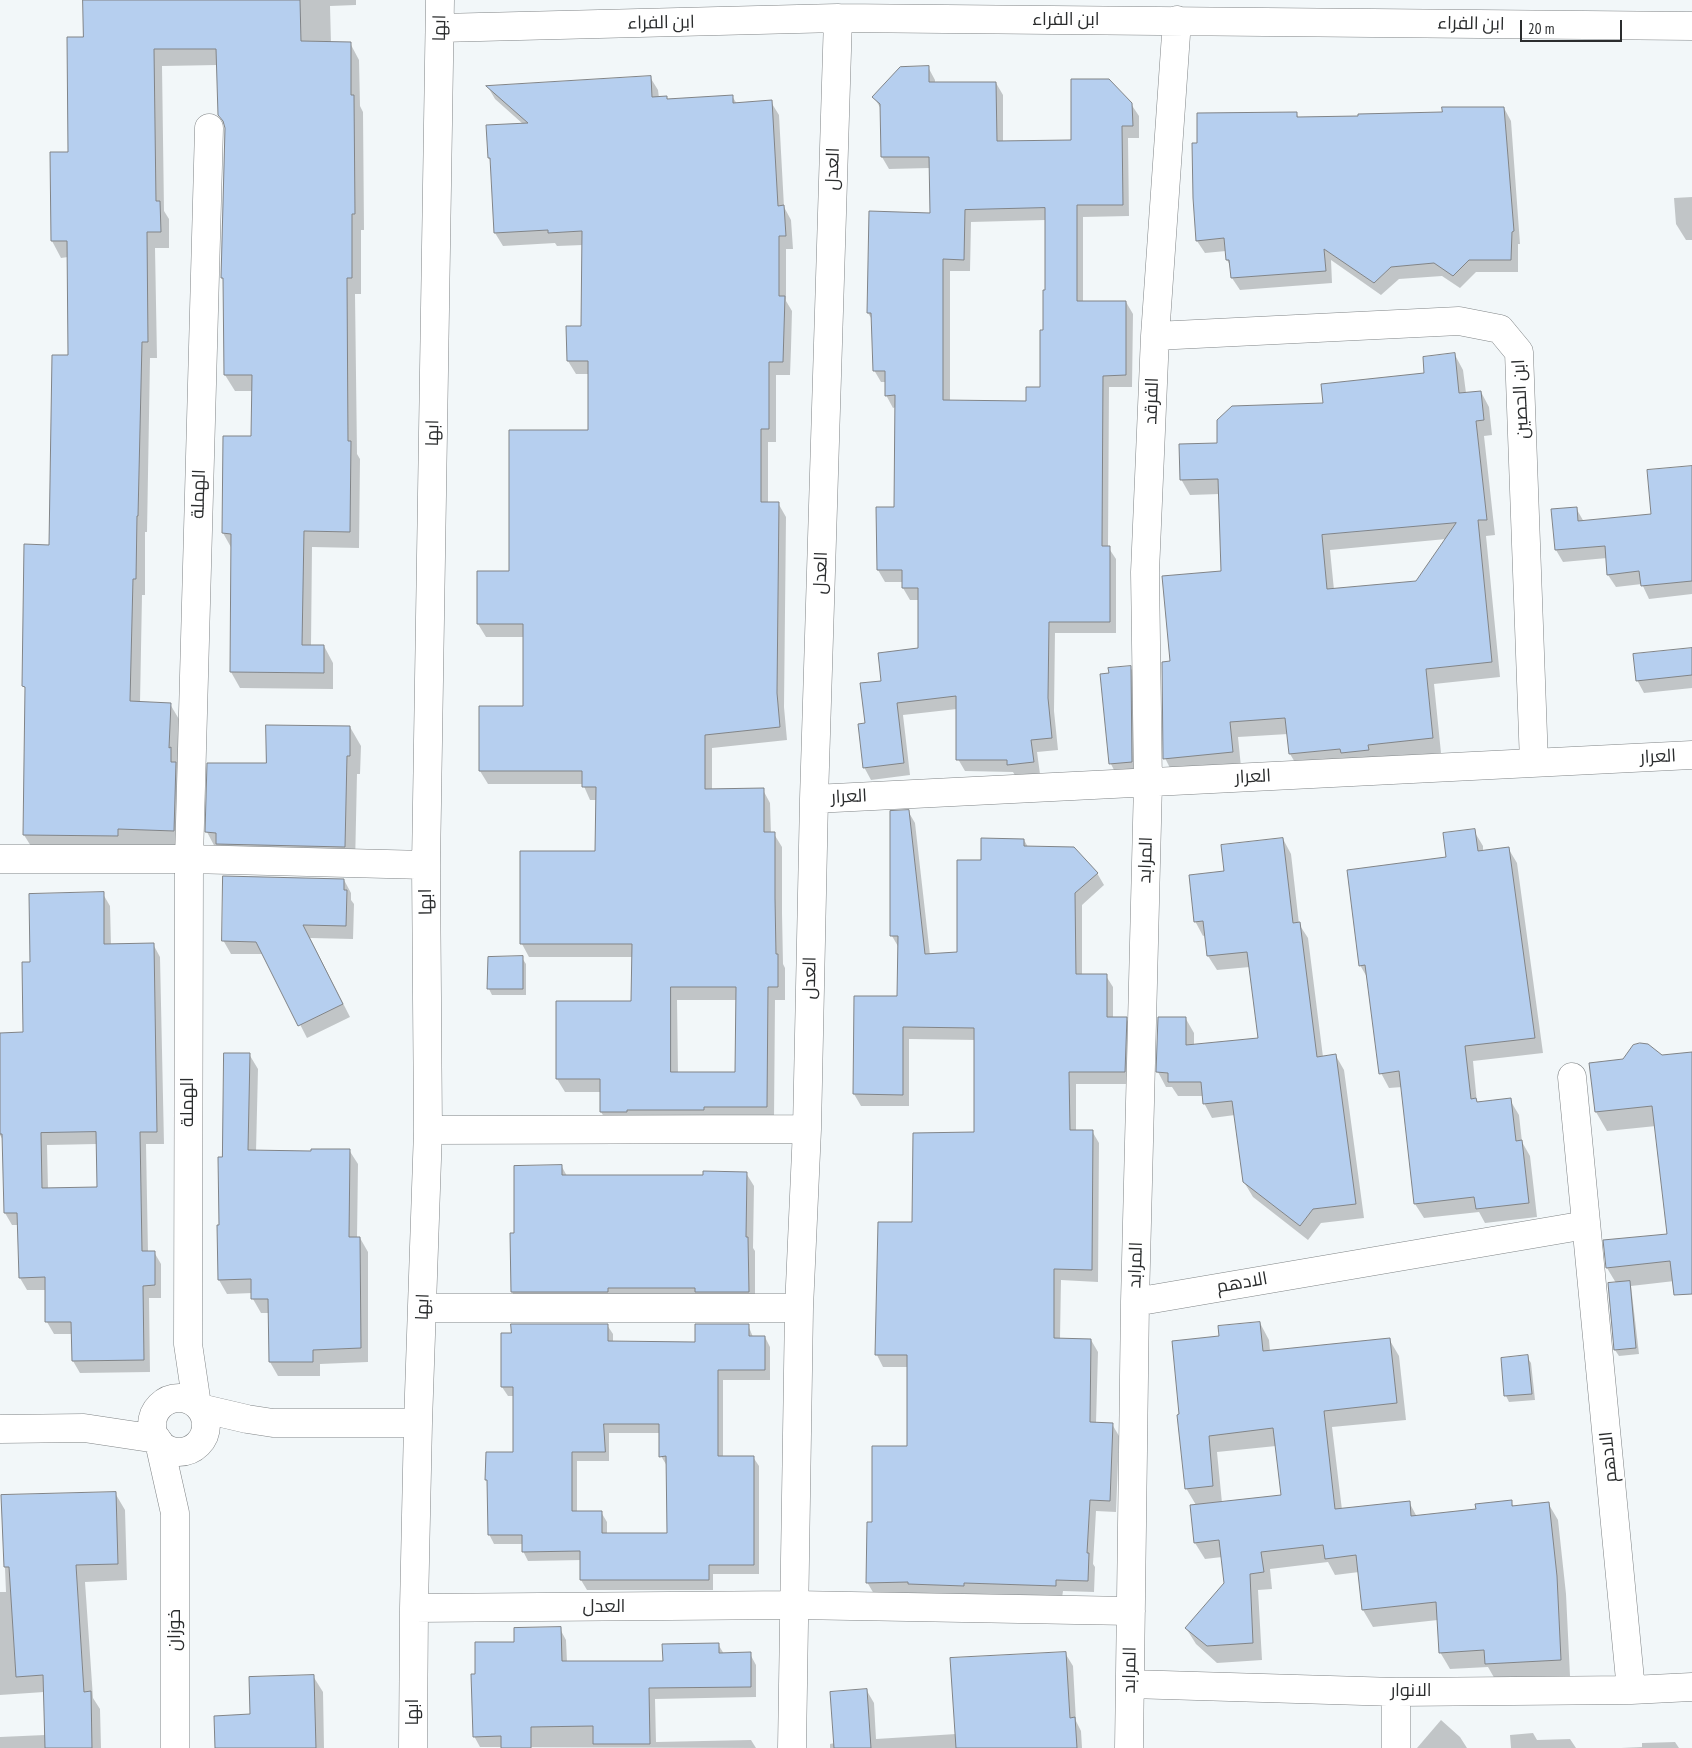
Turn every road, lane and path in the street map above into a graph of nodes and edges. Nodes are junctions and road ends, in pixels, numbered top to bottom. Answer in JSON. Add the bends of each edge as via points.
{"nodes":[{"id":1,"x":440,"y":0,"type":"edge"},
{"id":2,"x":838,"y":18,"type":"junction"},
{"id":3,"x":1178,"y":20,"type":"junction"},
{"id":4,"x":1692,"y":26,"type":"edge"},
{"id":5,"x":440,"y":28,"type":"junction"},
{"id":6,"x":209,"y":128,"type":"dead end"},
{"id":7,"x":1155,"y":336,"type":"junction"},
{"id":8,"x":1692,"y":755,"type":"edge"},
{"id":9,"x":1534,"y":763,"type":"junction"},
{"id":10,"x":1148,"y":783,"type":"junction"},
{"id":11,"x":814,"y":799,"type":"junction"},
{"id":12,"x":0,"y":859,"type":"edge"},
{"id":13,"x":189,"y":859,"type":"junction"},
{"id":14,"x":426,"y":865,"type":"junction"},
{"id":15,"x":1572,"y":1076,"type":"dead end"},
{"id":16,"x":807,"y":1129,"type":"junction"},
{"id":17,"x":428,"y":1130,"type":"junction"},
{"id":18,"x":1586,"y":1225,"type":"junction"},
{"id":19,"x":1135,"y":1302,"type":"junction"},
{"id":20,"x":423,"y":1308,"type":"junction"},
{"id":21,"x":799,"y":1308,"type":"junction"},
{"id":22,"x":188,"y":1344,"type":"junction"},
{"id":23,"x":163,"y":1404,"type":"junction"},
{"id":24,"x":199,"y":1406,"type":"junction"},
{"id":25,"x":273,"y":1423,"type":"junction"},
{"id":26,"x":418,"y":1423,"type":"junction"},
{"id":27,"x":84,"y":1428,"type":"junction"},
{"id":28,"x":0,"y":1429,"type":"edge"},
{"id":29,"x":158,"y":1441,"type":"junction"},
{"id":30,"x":197,"y":1445,"type":"junction"},
{"id":31,"x":175,"y":1513,"type":"junction"},
{"id":32,"x":795,"y":1605,"type":"junction"},
{"id":33,"x":414,"y":1608,"type":"junction"},
{"id":34,"x":1131,"y":1611,"type":"junction"},
{"id":35,"x":1130,"y":1684,"type":"junction"},
{"id":36,"x":1692,"y":1687,"type":"edge"},
{"id":37,"x":1631,"y":1690,"type":"junction"},
{"id":38,"x":1396,"y":1692,"type":"junction"},
{"id":39,"x":175,"y":1748,"type":"edge"},
{"id":40,"x":413,"y":1748,"type":"edge"},
{"id":41,"x":792,"y":1748,"type":"edge"},
{"id":42,"x":1129,"y":1748,"type":"edge"},
{"id":43,"x":1396,"y":1748,"type":"edge"}],
"edges":[{"from":1,"to":5,"type":"street","name":"ابها"},
{"from":2,"to":3,"type":"street","name":"ابن الفراء"},
{"from":2,"to":5,"type":"street","name":"ابن الفراء"},
{"from":2,"to":11,"type":"street","name":"العدل"},
{"from":3,"to":4,"type":"street","name":"ابن الفراء"},
{"from":3,"to":7,"type":"street","name":"الفرقد"},
{"from":5,"to":14,"type":"street","name":"ابها"},
{"from":6,"to":13,"type":"street","name":"الهملة"},
{"from":7,"to":9,"type":"street","name":"ابن الحصين","via":[[1459,321],[1500,329],[1519,352]]},
{"from":7,"to":10,"type":"street","name":"الفرقد","via":[[1145,572]]},
{"from":8,"to":9,"type":"street","name":"العرار"},
{"from":9,"to":10,"type":"street","name":"العرار"},
{"from":10,"to":11,"type":"street","name":"العرار"},
{"from":10,"to":19,"type":"street","name":"المرابد"},
{"from":11,"to":16,"type":"street","name":"العدل"},
{"from":12,"to":13,"type":"street"},
{"from":13,"to":14,"type":"street","name":"ابها"},
{"from":13,"to":22,"type":"street","name":"الهملة"},
{"from":14,"to":17,"type":"street","name":"ابها"},
{"from":15,"to":18,"type":"street","name":"الادهم"},
{"from":16,"to":17,"type":"street"},
{"from":16,"to":21,"type":"street","name":"العدل"},
{"from":17,"to":20,"type":"street","name":"ابها"},
{"from":18,"to":19,"type":"street","name":"الادهم"},
{"from":18,"to":37,"type":"street","name":"الادهم"},
{"from":19,"to":34,"type":"street","name":"المرابد"},
{"from":20,"to":21,"type":"street"},
{"from":20,"to":26,"type":"street","name":"ابها"},
{"from":21,"to":32,"type":"street","name":"العدل"},
{"from":22,"to":23,"type":"street","name":"الهملة","via":[[183,1364]]},
{"from":22,"to":24,"type":"street","name":"الهملة"},
{"from":23,"to":24,"type":"street","via":[[183,1398]]},
{"from":23,"to":27,"type":"street"},
{"from":23,"to":29,"type":"street","via":[[154,1415],[152,1424]]},
{"from":24,"to":25,"type":"street"},
{"from":24,"to":30,"type":"street","via":[[207,1426]]},
{"from":25,"to":26,"type":"street"},
{"from":25,"to":30,"type":"street"},
{"from":26,"to":33,"type":"street","name":"ابها"},
{"from":27,"to":28,"type":"street"},
{"from":27,"to":29,"type":"street"},
{"from":29,"to":30,"type":"street","via":[[176,1452]]},
{"from":29,"to":31,"type":"street","name":"خوزان"},
{"from":30,"to":31,"type":"street","name":"خوزان"},
{"from":31,"to":39,"type":"street","name":"خوزان"},
{"from":32,"to":33,"type":"street","name":"العدل"},
{"from":32,"to":34,"type":"street"},
{"from":32,"to":41,"type":"street","name":"العدل"},
{"from":33,"to":40,"type":"street","name":"ابها"},
{"from":34,"to":35,"type":"street","name":"المرابد"},
{"from":35,"to":38,"type":"street","name":"الانوار"},
{"from":35,"to":42,"type":"street","name":"المرابد"},
{"from":36,"to":37,"type":"street","name":"الانوار"},
{"from":37,"to":38,"type":"street","name":"الانوار"},
{"from":38,"to":43,"type":"street"}]}
